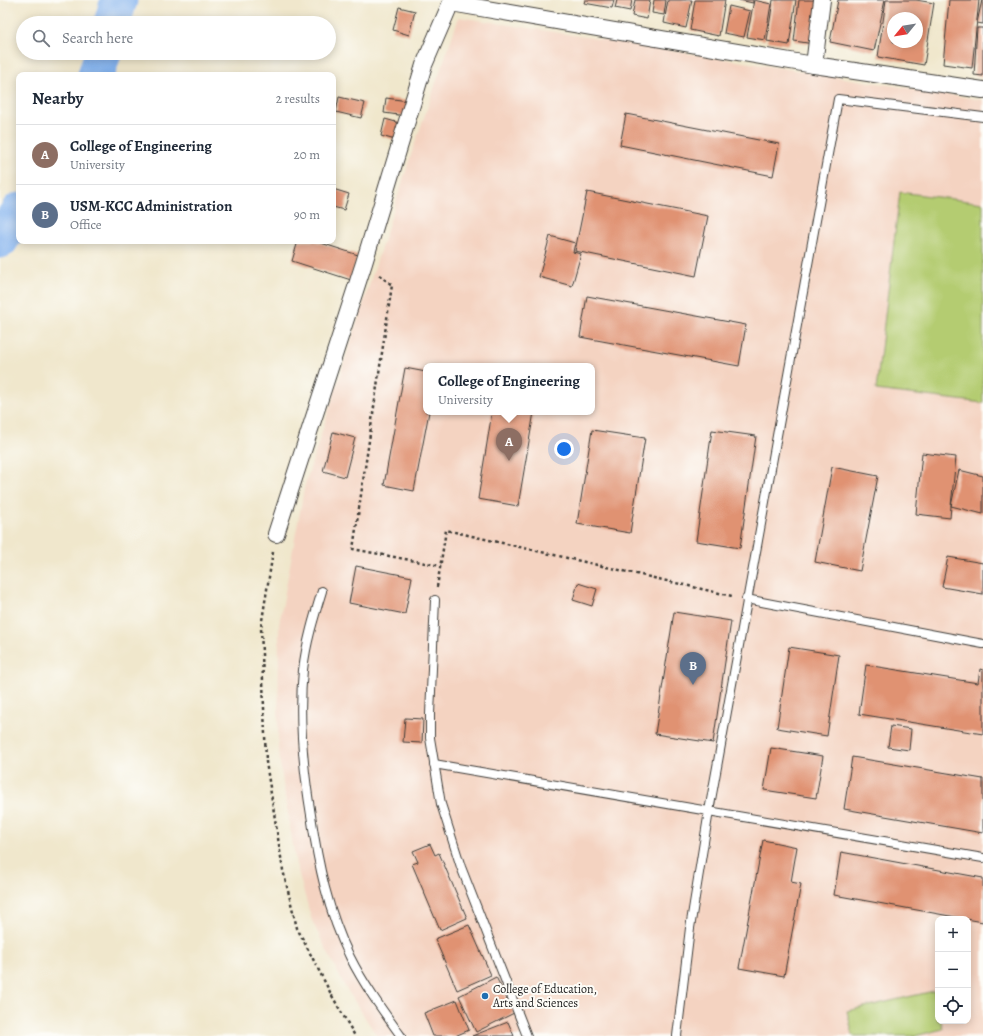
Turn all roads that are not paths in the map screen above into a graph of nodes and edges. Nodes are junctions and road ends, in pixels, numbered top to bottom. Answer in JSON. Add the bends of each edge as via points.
{"nodes":[{"id":1,"x":822,"y":0,"type":"edge"},
{"id":2,"x":452,"y":2,"type":"edge"},
{"id":3,"x":814,"y":65,"type":"junction"},
{"id":4,"x":983,"y":90,"type":"edge"},
{"id":5,"x":983,"y":117,"type":"edge"},
{"id":6,"x":276,"y":534,"type":"road end"},
{"id":7,"x":322,"y":591,"type":"dead end"},
{"id":8,"x":746,"y":599,"type":"junction"},
{"id":9,"x":435,"y":600,"type":"road end"},
{"id":10,"x":983,"y":644,"type":"edge"},
{"id":11,"x":434,"y":764,"type":"junction"},
{"id":12,"x":709,"y":811,"type":"junction"},
{"id":13,"x":983,"y":858,"type":"edge"},
{"id":14,"x":401,"y":1036,"type":"edge"},
{"id":15,"x":528,"y":1036,"type":"edge"},
{"id":16,"x":677,"y":1036,"type":"edge"}],
"edges":[{"from":1,"to":3,"type":"street"},
{"from":2,"to":3,"type":"street"},
{"from":2,"to":6,"type":"street","via":[[424,65],[364,263]]},
{"from":3,"to":4,"type":"street"},
{"from":5,"to":8,"type":"lane","via":[[838,99]]},
{"from":7,"to":14,"type":"lane","via":[[309,636],[300,702],[301,751],[318,860],[333,918],[350,958],[373,997]]},
{"from":8,"to":10,"type":"lane"},
{"from":8,"to":12,"type":"lane"},
{"from":9,"to":11,"type":"lane","via":[[430,714]]},
{"from":11,"to":12,"type":"lane"},
{"from":11,"to":15,"type":"lane","via":[[442,804],[461,867]]},
{"from":12,"to":13,"type":"lane"},
{"from":12,"to":16,"type":"lane","via":[[690,928]]}]}
